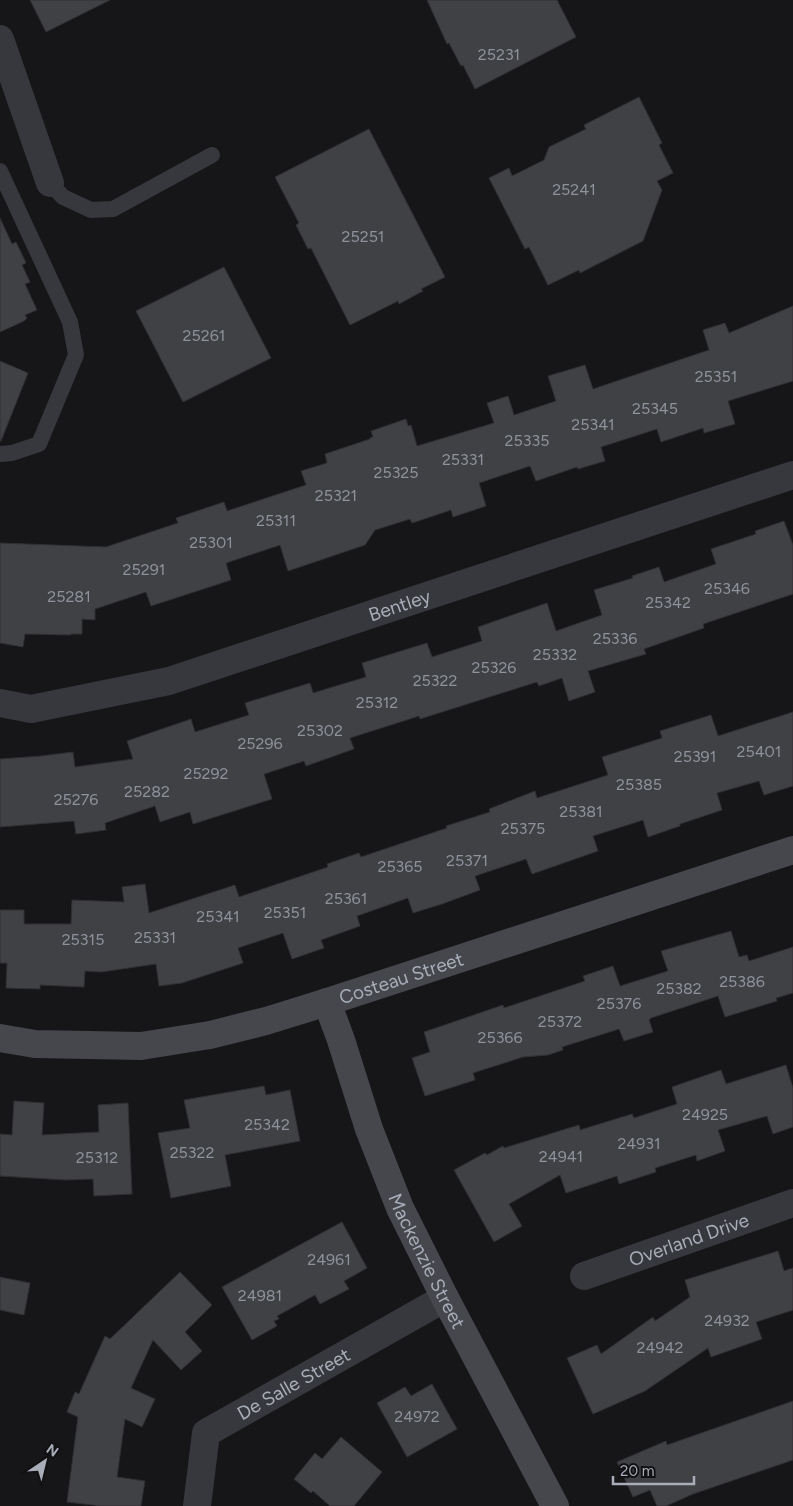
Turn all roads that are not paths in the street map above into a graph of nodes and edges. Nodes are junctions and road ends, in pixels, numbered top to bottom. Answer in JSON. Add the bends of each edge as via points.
{"nodes":[{"id":1,"x":1,"y":46,"type":"edge"},
{"id":2,"x":212,"y":155,"type":"dead end"},
{"id":3,"x":0,"y":171,"type":"edge"},
{"id":4,"x":50,"y":183,"type":"joint"},
{"id":5,"x":0,"y":454,"type":"edge"},
{"id":6,"x":793,"y":475,"type":"edge"},
{"id":7,"x":0,"y":703,"type":"edge"},
{"id":8,"x":793,"y":850,"type":"edge"},
{"id":9,"x":327,"y":1002,"type":"junction"},
{"id":10,"x":0,"y":1038,"type":"edge"},
{"id":11,"x":793,"y":1203,"type":"edge"},
{"id":12,"x":584,"y":1276,"type":"dead end"},
{"id":13,"x":445,"y":1298,"type":"junction"},
{"id":14,"x":197,"y":1506,"type":"edge"},
{"id":15,"x":555,"y":1506,"type":"edge"}],
"edges":[{"from":1,"to":4,"type":"street"},
{"from":2,"to":4,"type":"lane","via":[[113,209],[91,210],[63,197]]},
{"from":3,"to":5,"type":"lane","via":[[70,322],[76,355],[39,444]]},
{"from":6,"to":7,"type":"street","name":"Bentley","via":[[169,681],[31,709]]},
{"from":8,"to":9,"type":"street","name":"Costeau Street"},
{"from":9,"to":10,"type":"street","name":"Costeau Street","via":[[210,1035],[140,1046],[34,1044]]},
{"from":9,"to":13,"type":"street","name":"Mackenzie Street","via":[[369,1129],[400,1208]]},
{"from":11,"to":12,"type":"street","name":"Overland Drive"},
{"from":13,"to":14,"type":"street","name":"De Salle Street","via":[[206,1433]]},
{"from":13,"to":15,"type":"street","name":"Mackenzie Street"}]}
